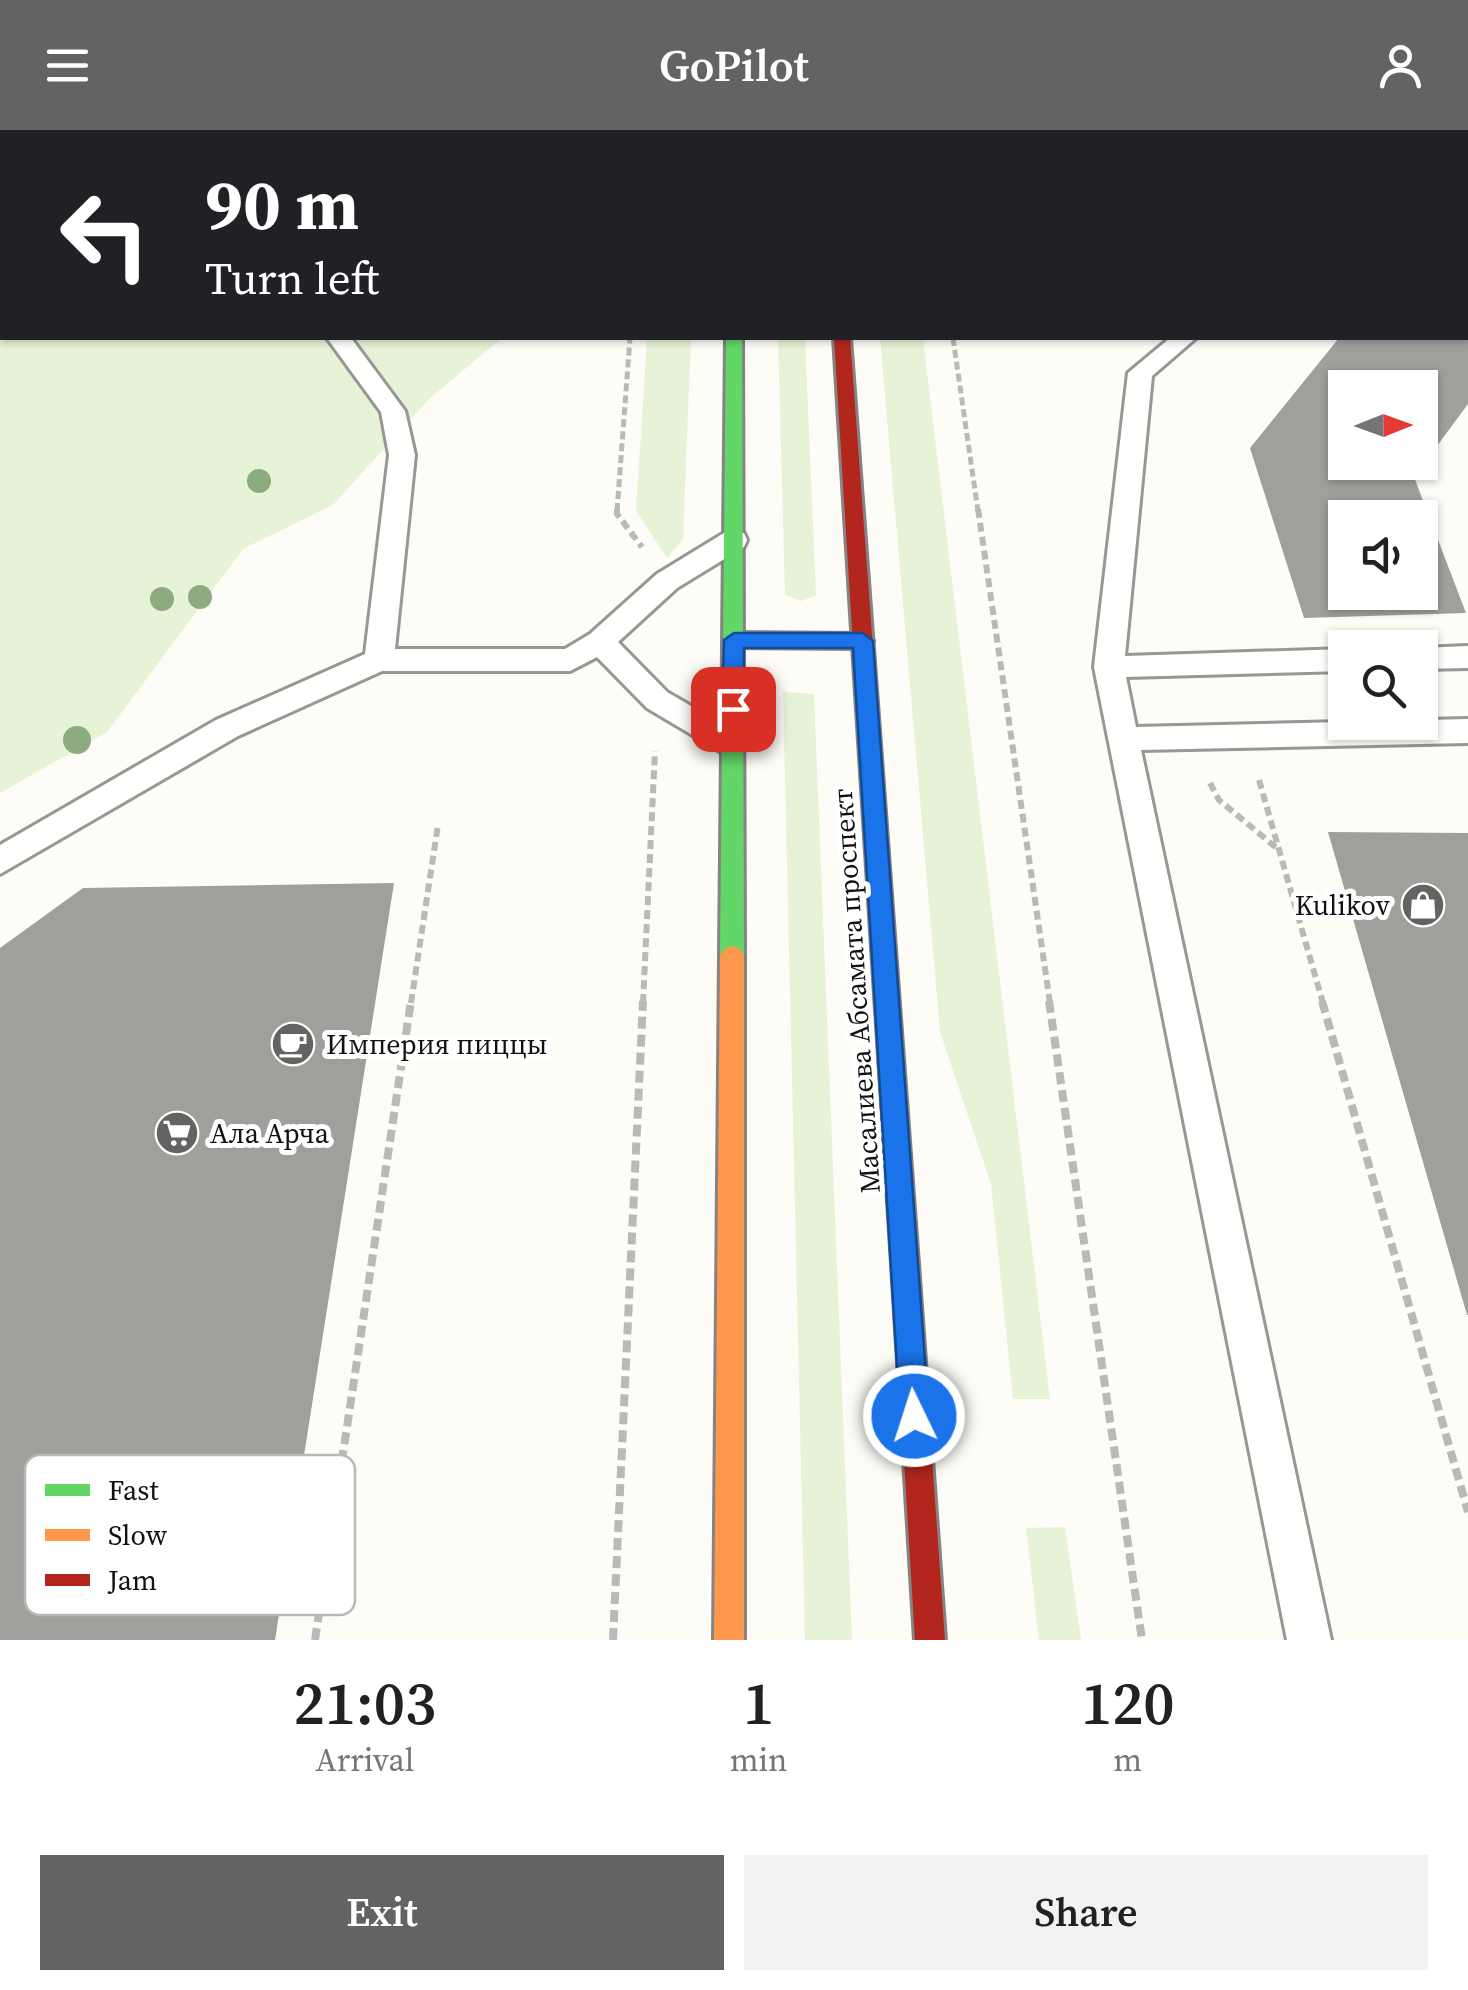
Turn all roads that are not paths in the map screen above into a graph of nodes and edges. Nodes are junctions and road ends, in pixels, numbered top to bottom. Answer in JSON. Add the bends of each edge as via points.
{"nodes":[{"id":1,"x":340,"y":340,"type":"edge"},
{"id":2,"x":734,"y":340,"type":"edge"},
{"id":3,"x":842,"y":340,"type":"edge"},
{"id":4,"x":1181,"y":340,"type":"edge"},
{"id":5,"x":734,"y":540,"type":"junction"},
{"id":6,"x":734,"y":640,"type":"junction"},
{"id":7,"x":863,"y":641,"type":"junction"},
{"id":8,"x":600,"y":642,"type":"junction"},
{"id":9,"x":1468,"y":656,"type":"edge"},
{"id":10,"x":1438,"y":657,"type":"edge"},
{"id":11,"x":378,"y":660,"type":"junction"},
{"id":12,"x":1328,"y":661,"type":"edge"},
{"id":13,"x":1109,"y":667,"type":"junction"},
{"id":14,"x":1468,"y":731,"type":"edge"},
{"id":15,"x":1123,"y":739,"type":"junction"},
{"id":16,"x":732,"y":744,"type":"junction"},
{"id":17,"x":0,"y":861,"type":"edge"},
{"id":18,"x":729,"y":1640,"type":"edge"},
{"id":19,"x":930,"y":1640,"type":"edge"},
{"id":20,"x":1308,"y":1640,"type":"edge"}],
"edges":[{"from":1,"to":11,"type":"lane","via":[[393,411],[402,455]]},
{"from":2,"to":5,"type":"main road"},
{"from":3,"to":7,"type":"main road","name":"Масалиева Абсамата проспект"},
{"from":4,"to":13,"type":"lane","via":[[1140,373]]},
{"from":5,"to":6,"type":"main road"},
{"from":5,"to":8,"type":"lane","via":[[667,580]]},
{"from":6,"to":7,"type":"main road"},
{"from":6,"to":16,"type":"main road"},
{"from":7,"to":19,"type":"main road","name":"Масалиева Абсамата проспект"},
{"from":8,"to":11,"type":"lane","via":[[570,660]]},
{"from":8,"to":16,"type":"lane","via":[[657,700]]},
{"from":9,"to":10,"type":"lane"},
{"from":11,"to":17,"type":"lane","via":[[227,728]]},
{"from":12,"to":13,"type":"lane"},
{"from":13,"to":15,"type":"lane"},
{"from":14,"to":15,"type":"lane"},
{"from":15,"to":20,"type":"lane"},
{"from":16,"to":18,"type":"main road"}]}
